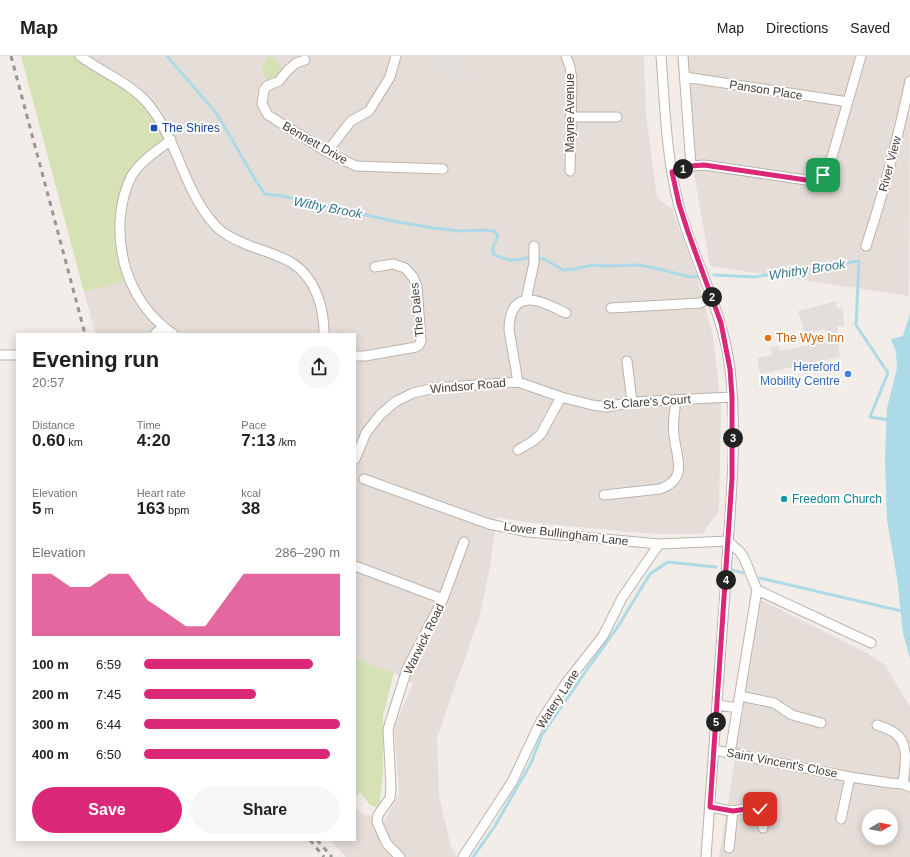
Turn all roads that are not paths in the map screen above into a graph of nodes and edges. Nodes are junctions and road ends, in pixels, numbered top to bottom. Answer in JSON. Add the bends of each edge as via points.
{"nodes":[{"id":1,"x":80,"y":56,"type":"edge"},
{"id":2,"x":396,"y":56,"type":"edge"},
{"id":3,"x":566,"y":56,"type":"edge"},
{"id":4,"x":661,"y":56,"type":"edge"},
{"id":5,"x":683,"y":56,"type":"edge"},
{"id":6,"x":861,"y":56,"type":"edge"},
{"id":7,"x":305,"y":60,"type":"dead end"},
{"id":8,"x":684,"y":77,"type":"junction"},
{"id":9,"x":910,"y":81,"type":"edge"},
{"id":10,"x":848,"y":102,"type":"junction"},
{"id":11,"x":570,"y":117,"type":"junction"},
{"id":12,"x":617,"y":117,"type":"dead end"},
{"id":13,"x":171,"y":140,"type":"junction"},
{"id":14,"x":327,"y":152,"type":"junction"},
{"id":15,"x":691,"y":166,"type":"junction"},
{"id":16,"x":443,"y":169,"type":"dead end"},
{"id":17,"x":570,"y":171,"type":"dead end"},
{"id":18,"x":672,"y":172,"type":"junction"},
{"id":19,"x":534,"y":246,"type":"dead end"},
{"id":20,"x":866,"y":246,"type":"dead end"},
{"id":21,"x":375,"y":267,"type":"dead end"},
{"id":22,"x":712,"y":297,"type":"junction"},
{"id":23,"x":526,"y":300,"type":"junction"},
{"id":24,"x":611,"y":308,"type":"dead end"},
{"id":25,"x":566,"y":313,"type":"dead end"},
{"id":26,"x":163,"y":326,"type":"junction"},
{"id":27,"x":156,"y":333,"type":"edge"},
{"id":28,"x":172,"y":333,"type":"edge"},
{"id":29,"x":324,"y":333,"type":"edge"},
{"id":30,"x":0,"y":354,"type":"edge"},
{"id":31,"x":16,"y":354,"type":"edge"},
{"id":32,"x":356,"y":356,"type":"edge"},
{"id":33,"x":627,"y":360,"type":"dead end"},
{"id":34,"x":518,"y":382,"type":"junction"},
{"id":35,"x":561,"y":397,"type":"junction"},
{"id":36,"x":732,"y":397,"type":"junction"},
{"id":37,"x":676,"y":400,"type":"junction"},
{"id":38,"x":632,"y":402,"type":"junction"},
{"id":39,"x":518,"y":450,"type":"dead end"},
{"id":40,"x":356,"y":457,"type":"edge"},
{"id":41,"x":364,"y":479,"type":"dead end"},
{"id":42,"x":604,"y":495,"type":"dead end"},
{"id":43,"x":728,"y":540,"type":"junction"},
{"id":44,"x":464,"y":542,"type":"dead end"},
{"id":45,"x":659,"y":544,"type":"junction"},
{"id":46,"x":356,"y":566,"type":"edge"},
{"id":47,"x":757,"y":590,"type":"junction"},
{"id":48,"x":443,"y":598,"type":"junction"},
{"id":49,"x":871,"y":643,"type":"dead end"},
{"id":50,"x":740,"y":696,"type":"junction"},
{"id":51,"x":718,"y":705,"type":"junction"},
{"id":52,"x":738,"y":708,"type":"junction"},
{"id":53,"x":821,"y":723,"type":"dead end"},
{"id":54,"x":877,"y":724,"type":"dead end"},
{"id":55,"x":714,"y":750,"type":"junction"},
{"id":56,"x":730,"y":753,"type":"junction"},
{"id":57,"x":850,"y":777,"type":"junction"},
{"id":58,"x":907,"y":785,"type":"edge"},
{"id":59,"x":710,"y":807,"type":"junction"},
{"id":60,"x":733,"y":811,"type":"junction"},
{"id":61,"x":840,"y":819,"type":"dead end"},
{"id":62,"x":763,"y":828,"type":"dead end"},
{"id":63,"x":729,"y":848,"type":"dead end"},
{"id":64,"x":400,"y":857,"type":"edge"},
{"id":65,"x":463,"y":857,"type":"edge"},
{"id":66,"x":706,"y":857,"type":"edge"}],
"edges":[{"from":1,"to":13,"type":"street","via":[[125,84],[148,104]]},
{"from":2,"to":14,"type":"street","via":[[390,77],[369,111],[351,121]]},
{"from":3,"to":11,"type":"street","name":"Mayne Avenue","via":[[572,79]]},
{"from":4,"to":18,"type":"street"},
{"from":5,"to":8,"type":"street"},
{"from":6,"to":10,"type":"street"},
{"from":7,"to":14,"type":"street","name":"Bennett Drive","via":[[287,70],[279,81],[267,86],[262,104],[268,115]]},
{"from":8,"to":10,"type":"street","name":"Panson Place"},
{"from":8,"to":15,"type":"street"},
{"from":9,"to":20,"type":"street","name":"River View","via":[[881,200]]},
{"from":10,"to":15,"type":"street","via":[[828,167],[823,175],[815,179],[806,180],[715,166]]},
{"from":11,"to":12,"type":"street"},
{"from":11,"to":17,"type":"street","name":"Mayne Avenue"},
{"from":13,"to":26,"type":"street","via":[[141,164],[132,176],[125,189],[121,210],[120,236],[126,271],[146,307]]},
{"from":13,"to":29,"type":"street","via":[[186,179],[203,212],[217,228],[233,239],[292,262],[303,272],[313,286],[321,305]]},
{"from":14,"to":16,"type":"street","name":"Bennett Drive","via":[[356,166]]},
{"from":15,"to":18,"type":"street"},
{"from":18,"to":22,"type":"street","via":[[679,204]]},
{"from":19,"to":23,"type":"street","via":[[534,263]]},
{"from":21,"to":32,"type":"street","name":"The Dales","via":[[393,264],[405,268],[413,277],[417,286],[421,341],[416,347]]},
{"from":22,"to":24,"type":"street","via":[[700,303]]},
{"from":22,"to":36,"type":"street","via":[[725,340]]},
{"from":23,"to":25,"type":"street","via":[[541,302]]},
{"from":23,"to":34,"type":"street","via":[[519,302],[512,310],[509,322]]},
{"from":26,"to":27,"type":"street"},
{"from":26,"to":28,"type":"street"},
{"from":30,"to":31,"type":"street"},
{"from":33,"to":38,"type":"street"},
{"from":34,"to":35,"type":"street","name":"St. Clare's Court"},
{"from":34,"to":40,"type":"street","name":"Windsor Road","via":[[435,388],[413,393],[395,402],[380,415],[366,433]]},
{"from":35,"to":38,"type":"street","name":"St. Clare's Court","via":[[606,407]]},
{"from":35,"to":39,"type":"street","via":[[541,434]]},
{"from":36,"to":37,"type":"street","name":"St. Clare's Court"},
{"from":36,"to":43,"type":"street","via":[[732,478]]},
{"from":37,"to":38,"type":"street","name":"St. Clare's Court"},
{"from":37,"to":42,"type":"street","via":[[673,426],[679,468],[676,478],[660,489]]},
{"from":41,"to":45,"type":"street","name":"Lower Bullingham Lane","via":[[508,529]]},
{"from":43,"to":45,"type":"street","name":"Lower Bullingham Lane"},
{"from":43,"to":47,"type":"street","via":[[745,560]]},
{"from":43,"to":51,"type":"street"},
{"from":44,"to":48,"type":"street","name":"Warwick Road"},
{"from":45,"to":65,"type":"street","name":"Watery Lane","via":[[622,598],[603,636],[566,683],[541,721],[512,782]]},
{"from":46,"to":48,"type":"street","name":"Warwick Road"},
{"from":47,"to":49,"type":"street"},
{"from":47,"to":50,"type":"street"},
{"from":48,"to":64,"type":"street","name":"Warwick Road","via":[[407,669],[388,730],[392,787],[390,798],[378,815],[377,822],[386,844]]},
{"from":50,"to":52,"type":"street"},
{"from":50,"to":53,"type":"street","via":[[774,703],[792,715]]},
{"from":51,"to":52,"type":"street"},
{"from":51,"to":55,"type":"street"},
{"from":52,"to":56,"type":"street"},
{"from":54,"to":58,"type":"street","via":[[895,733],[906,748]]},
{"from":55,"to":56,"type":"street","name":"Saint Vincent's Close"},
{"from":55,"to":59,"type":"street"},
{"from":56,"to":57,"type":"street","name":"Saint Vincent's Close"},
{"from":57,"to":58,"type":"street","name":"Saint Vincent's Close"},
{"from":57,"to":61,"type":"street","name":"Saint Vincent's Close"},
{"from":59,"to":60,"type":"street"},
{"from":59,"to":66,"type":"street"},
{"from":60,"to":62,"type":"street","via":[[760,809],[763,815]]},
{"from":60,"to":63,"type":"street"}]}
